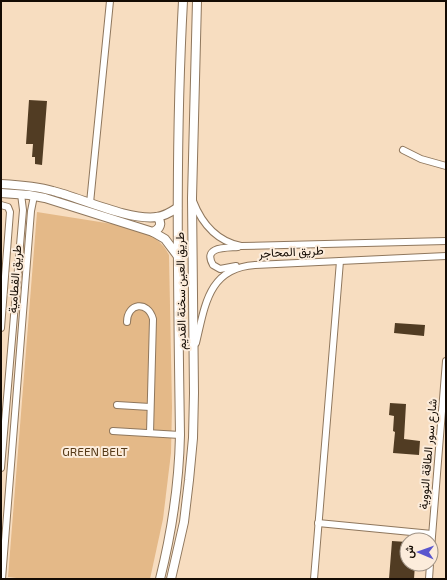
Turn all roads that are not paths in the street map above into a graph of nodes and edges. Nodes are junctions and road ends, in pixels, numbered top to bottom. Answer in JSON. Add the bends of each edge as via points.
{"nodes":[{"id":1,"x":110,"y":1,"type":"edge"},
{"id":2,"x":183,"y":1,"type":"edge"},
{"id":3,"x":197,"y":1,"type":"edge"},
{"id":4,"x":402,"y":150,"type":"dead end"},
{"id":5,"x":446,"y":166,"type":"edge"},
{"id":6,"x":1,"y":184,"type":"edge"},
{"id":7,"x":1,"y":193,"type":"edge"},
{"id":8,"x":21,"y":194,"type":"junction"},
{"id":9,"x":34,"y":196,"type":"junction"},
{"id":10,"x":192,"y":198,"type":"junction"},
{"id":11,"x":90,"y":202,"type":"junction"},
{"id":12,"x":1,"y":205,"type":"edge"},
{"id":13,"x":177,"y":208,"type":"junction"},
{"id":14,"x":157,"y":217,"type":"junction"},
{"id":15,"x":153,"y":232,"type":"junction"},
{"id":16,"x":446,"y":241,"type":"edge"},
{"id":17,"x":247,"y":247,"type":"junction"},
{"id":18,"x":8,"y":248,"type":"junction"},
{"id":19,"x":20,"y":249,"type":"junction"},
{"id":20,"x":177,"y":255,"type":"junction"},
{"id":21,"x":446,"y":256,"type":"edge"},
{"id":22,"x":4,"y":259,"type":"edge"},
{"id":23,"x":340,"y":261,"type":"junction"},
{"id":24,"x":246,"y":265,"type":"junction"},
{"id":25,"x":2,"y":297,"type":"edge"},
{"id":26,"x":127,"y":322,"type":"dead end"},
{"id":27,"x":1,"y":328,"type":"edge"},
{"id":28,"x":194,"y":353,"type":"junction"},
{"id":29,"x":446,"y":361,"type":"edge"},
{"id":30,"x":117,"y":405,"type":"dead end"},
{"id":31,"x":150,"y":407,"type":"junction"},
{"id":32,"x":113,"y":431,"type":"dead end"},
{"id":33,"x":150,"y":433,"type":"junction"},
{"id":34,"x":180,"y":435,"type":"junction"},
{"id":35,"x":1,"y":467,"type":"edge"},
{"id":36,"x":12,"y":468,"type":"junction"},
{"id":37,"x":318,"y":523,"type":"junction"},
{"id":38,"x":411,"y":532,"type":"edge"},
{"id":39,"x":432,"y":532,"type":"edge"},
{"id":40,"x":4,"y":577,"type":"edge"},
{"id":41,"x":160,"y":579,"type":"edge"},
{"id":42,"x":171,"y":579,"type":"edge"},
{"id":43,"x":314,"y":579,"type":"edge"}],
"edges":[{"from":1,"to":11,"type":"street"},
{"from":2,"to":13,"type":"main road","name":"طريق العين سخنة القديم"},
{"from":3,"to":10,"type":"main road","name":"طريق العين سخنة القديم"},
{"from":4,"to":5,"type":"street"},
{"from":6,"to":11,"type":"main road","via":[[43,188]]},
{"from":7,"to":8,"type":"main road"},
{"from":8,"to":9,"type":"main road"},
{"from":8,"to":19,"type":"street","name":"طريق القطامية","via":[[23,210]]},
{"from":9,"to":15,"type":"main road"},
{"from":9,"to":36,"type":"street","name":"طريق القطامية","via":[[31,207]]},
{"from":10,"to":17,"type":"street","name":"طريق المحاجر","via":[[201,217],[214,234],[229,243]]},
{"from":10,"to":28,"type":"main road","name":"طريق العين سخنة القديم"},
{"from":11,"to":14,"type":"main road","via":[[136,216]]},
{"from":12,"to":18,"type":"street","via":[[8,207],[10,212]]},
{"from":13,"to":14,"type":"main road"},
{"from":13,"to":20,"type":"main road","name":"طريق العين سخنة القديم"},
{"from":14,"to":15,"type":"main road","via":[[161,226]]},
{"from":15,"to":20,"type":"main road","via":[[165,239]]},
{"from":16,"to":17,"type":"street","name":"طريق المحاجر"},
{"from":17,"to":24,"type":"street","via":[[219,248],[213,252],[211,258],[213,265],[220,268]]},
{"from":18,"to":19,"type":"street"},
{"from":18,"to":22,"type":"street"},
{"from":19,"to":35,"type":"street","name":"طريق القطامية"},
{"from":20,"to":34,"type":"main road","name":"طريق العين سخنة القديم"},
{"from":21,"to":23,"type":"street","name":"طريق المحاجر"},
{"from":22,"to":25,"type":"street"},
{"from":23,"to":24,"type":"street","name":"طريق المحاجر"},
{"from":23,"to":37,"type":"street"},
{"from":24,"to":28,"type":"street","name":"طريق المحاجر","via":[[230,271],[211,289]]},
{"from":25,"to":27,"type":"street"},
{"from":26,"to":31,"type":"street","via":[[130,310],[141,306],[151,312],[153,318]]},
{"from":28,"to":42,"type":"main road","name":"طريق العين سخنة القديم","via":[[190,480],[184,522]]},
{"from":29,"to":39,"type":"street","name":"شارع سور الطاقة النووية"},
{"from":30,"to":31,"type":"street"},
{"from":31,"to":33,"type":"street"},
{"from":32,"to":33,"type":"street"},
{"from":33,"to":34,"type":"street"},
{"from":34,"to":41,"type":"main road","name":"طريق العين سخنة القديم","via":[[174,510]]},
{"from":35,"to":36,"type":"street"},
{"from":36,"to":40,"type":"street","name":"طريق القطامية"},
{"from":37,"to":38,"type":"street"},
{"from":37,"to":43,"type":"street"}]}
